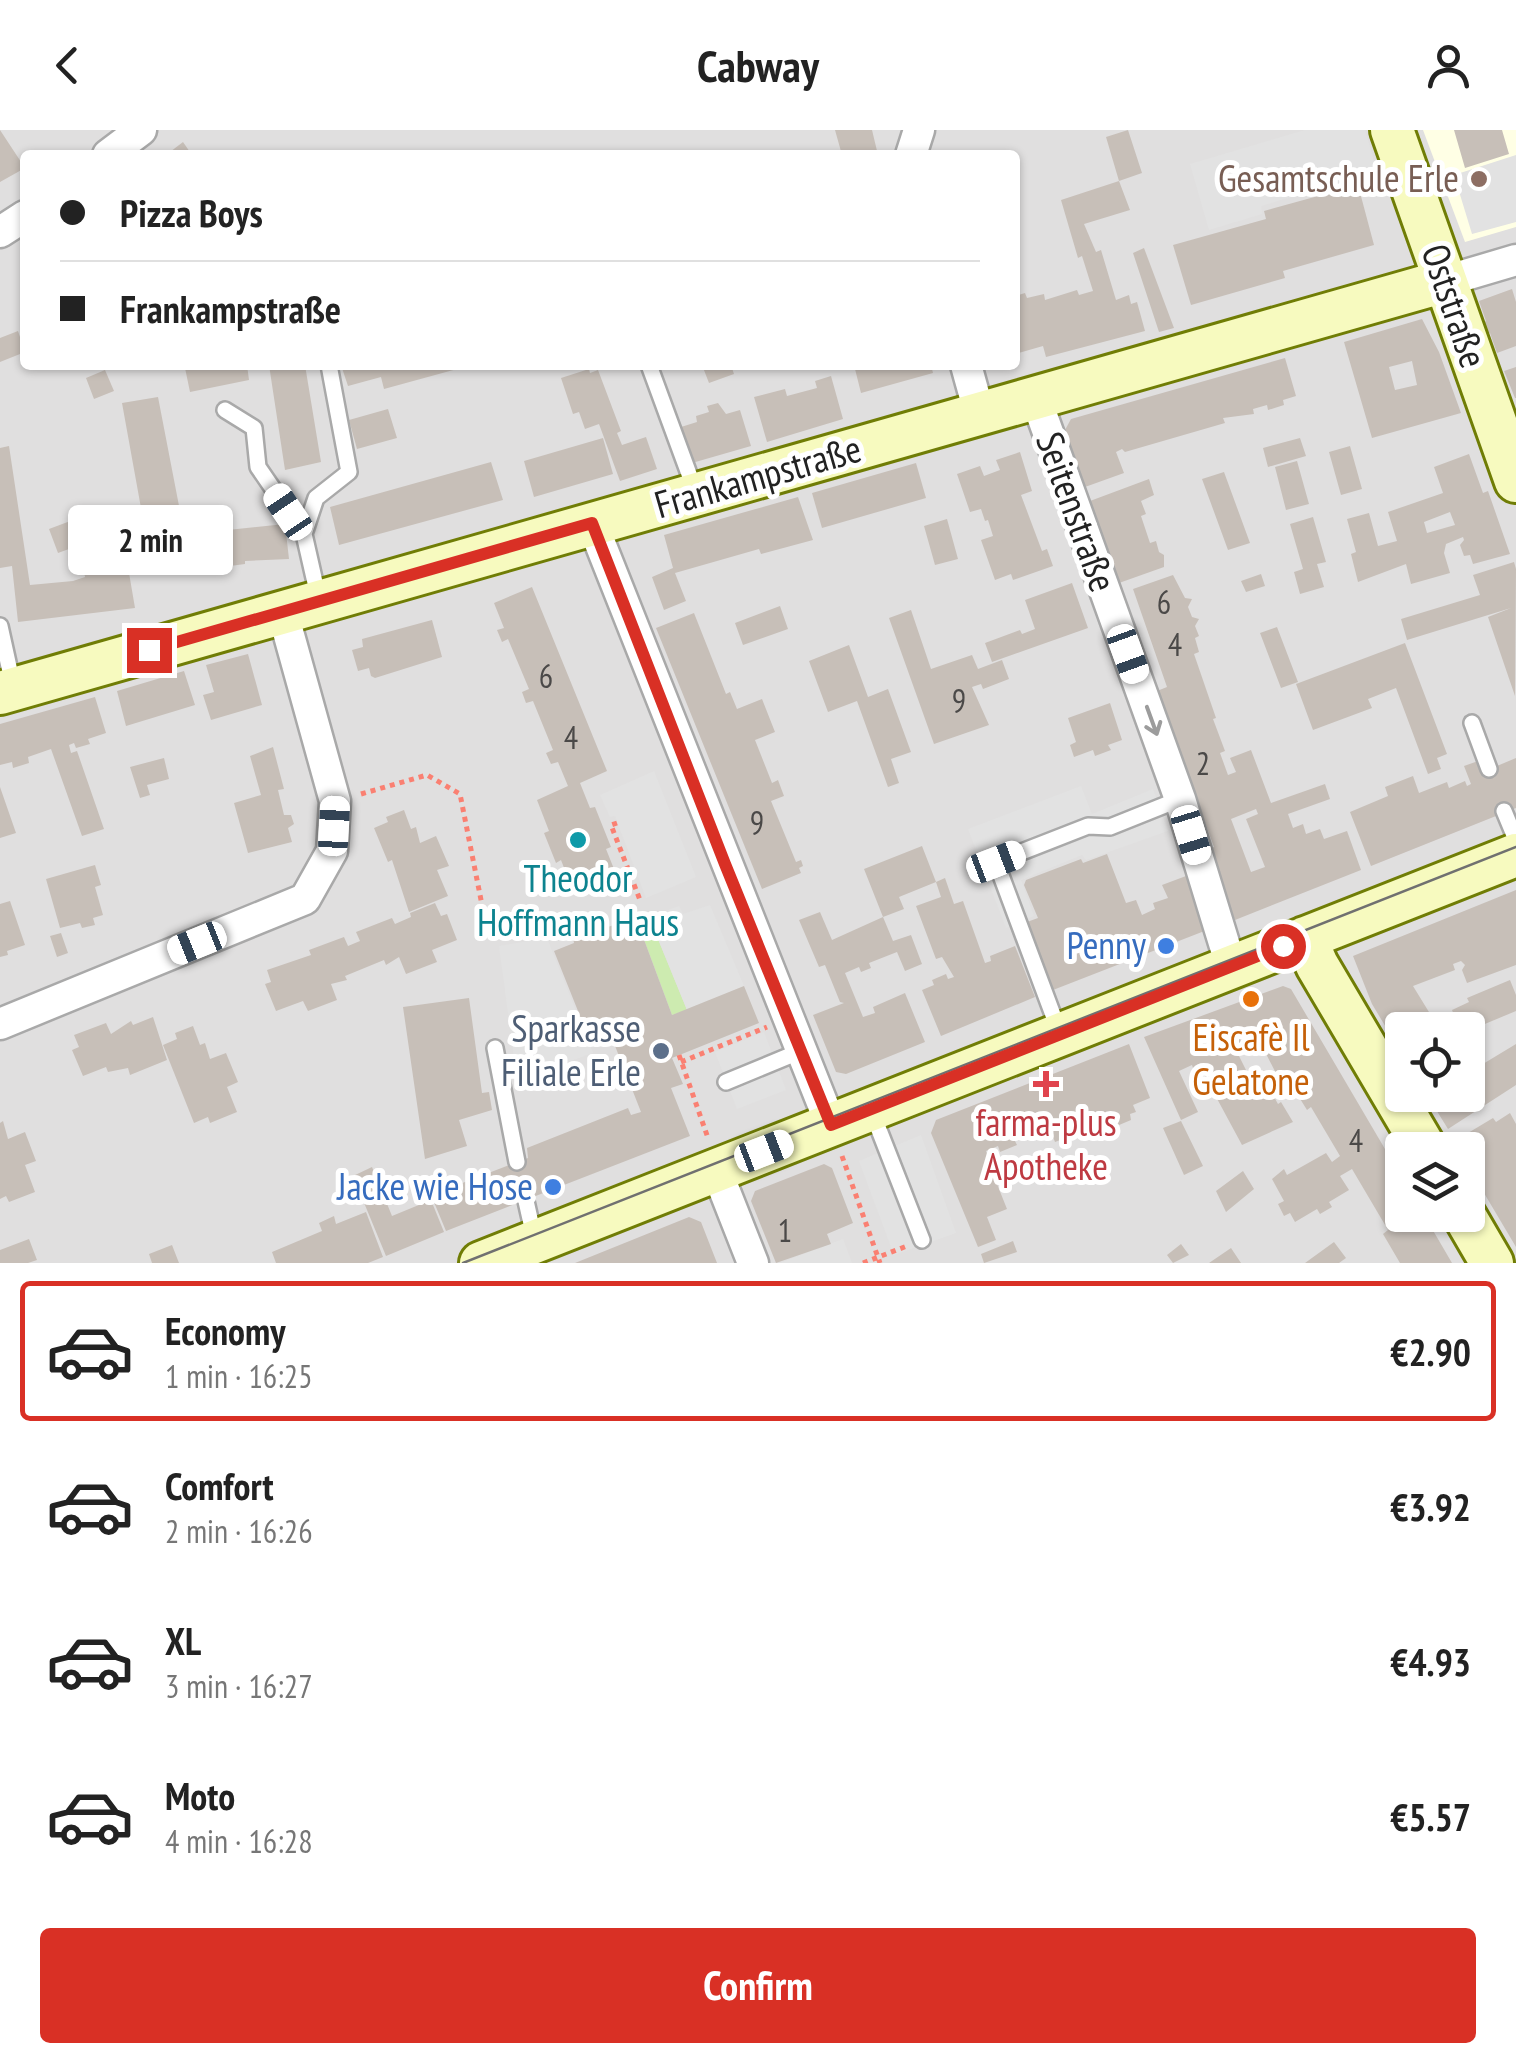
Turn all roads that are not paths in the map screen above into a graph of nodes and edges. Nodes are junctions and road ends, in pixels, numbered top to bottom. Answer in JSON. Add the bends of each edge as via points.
{"nodes":[{"id":1,"x":141,"y":130,"type":"edge"},
{"id":2,"x":1392,"y":130,"type":"edge"},
{"id":3,"x":115,"y":150,"type":"edge"},
{"id":4,"x":1516,"y":260,"type":"edge"},
{"id":5,"x":1445,"y":281,"type":"junction"},
{"id":6,"x":330,"y":370,"type":"edge"},
{"id":7,"x":652,"y":370,"type":"edge"},
{"id":8,"x":967,"y":370,"type":"edge"},
{"id":9,"x":1036,"y":399,"type":"junction"},
{"id":10,"x":225,"y":410,"type":"dead end"},
{"id":11,"x":980,"y":412,"type":"junction"},
{"id":12,"x":1516,"y":481,"type":"edge"},
{"id":13,"x":698,"y":496,"type":"junction"},
{"id":14,"x":592,"y":523,"type":"junction"},
{"id":15,"x":304,"y":534,"type":"junction"},
{"id":16,"x":300,"y":605,"type":"junction"},
{"id":17,"x":0,"y":626,"type":"edge"},
{"id":18,"x":7,"y":690,"type":"edge"},
{"id":19,"x":1472,"y":723,"type":"dead end"},
{"id":20,"x":1488,"y":769,"type":"dead end"},
{"id":21,"x":1180,"y":799,"type":"junction"},
{"id":22,"x":1504,"y":811,"type":"dead end"},
{"id":23,"x":1516,"y":840,"type":"edge"},
{"id":24,"x":1516,"y":854,"type":"edge"},
{"id":25,"x":1305,"y":938,"type":"junction"},
{"id":26,"x":1230,"y":966,"type":"junction"},
{"id":27,"x":0,"y":1024,"type":"edge"},
{"id":28,"x":1060,"y":1034,"type":"junction"},
{"id":29,"x":496,"y":1048,"type":"dead end"},
{"id":30,"x":801,"y":1051,"type":"junction"},
{"id":31,"x":726,"y":1082,"type":"dead end"},
{"id":32,"x":870,"y":1108,"type":"junction"},
{"id":33,"x":831,"y":1125,"type":"junction"},
{"id":34,"x":1415,"y":1132,"type":"edge"},
{"id":35,"x":516,"y":1162,"type":"dead end"},
{"id":36,"x":716,"y":1169,"type":"junction"},
{"id":37,"x":1474,"y":1232,"type":"edge"},
{"id":38,"x":922,"y":1240,"type":"road end"},
{"id":39,"x":510,"y":1244,"type":"edge"},
{"id":40,"x":752,"y":1263,"type":"edge"},
{"id":41,"x":1492,"y":1263,"type":"edge"}],
"edges":[{"from":1,"to":3,"type":"street"},
{"from":2,"to":5,"type":"street","name":"Oststraße"},
{"from":4,"to":5,"type":"street","name":"Frankampstraße"},
{"from":5,"to":9,"type":"street","name":"Frankampstraße"},
{"from":5,"to":12,"type":"street","name":"Oststraße"},
{"from":6,"to":15,"type":"lane","via":[[349,472],[316,498]]},
{"from":7,"to":13,"type":"lane"},
{"from":8,"to":11,"type":"street"},
{"from":9,"to":11,"type":"street","name":"Frankampstraße"},
{"from":9,"to":21,"type":"street","name":"Seitenstraße","one_way":true},
{"from":10,"to":15,"type":"lane","via":[[254,428],[258,467]]},
{"from":11,"to":13,"type":"street","name":"Frankampstraße"},
{"from":13,"to":14,"type":"street","name":"Frankampstraße"},
{"from":14,"to":16,"type":"street","name":"Frankampstraße"},
{"from":14,"to":30,"type":"street"},
{"from":15,"to":16,"type":"lane"},
{"from":16,"to":18,"type":"street","name":"Frankampstraße"},
{"from":16,"to":27,"type":"street","via":[[335,801],[332,851],[305,899]]},
{"from":17,"to":18,"type":"lane"},
{"from":19,"to":20,"type":"lane"},
{"from":21,"to":26,"type":"street","name":"Seitenstraße"},
{"from":21,"to":28,"type":"lane","via":[[996,862]]},
{"from":22,"to":23,"type":"lane"},
{"from":24,"to":25,"type":"street"},
{"from":25,"to":26,"type":"street"},
{"from":25,"to":34,"type":"street"},
{"from":26,"to":28,"type":"street"},
{"from":28,"to":32,"type":"street"},
{"from":29,"to":35,"type":"lane"},
{"from":30,"to":31,"type":"lane"},
{"from":30,"to":33,"type":"street"},
{"from":32,"to":33,"type":"street"},
{"from":32,"to":38,"type":"lane"},
{"from":33,"to":36,"type":"street"},
{"from":36,"to":39,"type":"street"},
{"from":36,"to":40,"type":"street"},
{"from":37,"to":41,"type":"street"}]}
